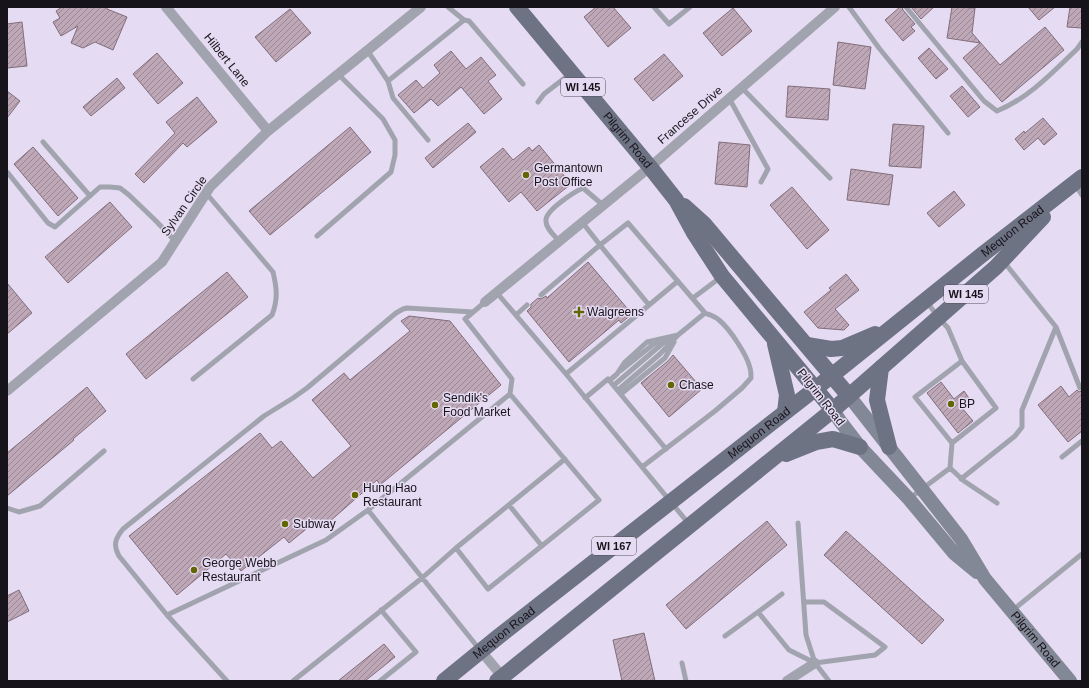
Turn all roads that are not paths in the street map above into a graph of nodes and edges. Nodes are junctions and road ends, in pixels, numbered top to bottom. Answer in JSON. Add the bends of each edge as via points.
{"nodes":[{"id":1,"x":166,"y":7,"type":"edge"},
{"id":2,"x":421,"y":7,"type":"edge"},
{"id":3,"x":448,"y":7,"type":"edge"},
{"id":4,"x":516,"y":7,"type":"edge"},
{"id":5,"x":654,"y":7,"type":"edge"},
{"id":6,"x":690,"y":7,"type":"edge"},
{"id":7,"x":835,"y":7,"type":"edge"},
{"id":8,"x":849,"y":7,"type":"edge"},
{"id":9,"x":906,"y":7,"type":"edge"},
{"id":10,"x":464,"y":20,"type":"junction"},
{"id":11,"x":1082,"y":42,"type":"edge"},
{"id":12,"x":367,"y":50,"type":"junction"},
{"id":13,"x":571,"y":72,"type":"junction"},
{"id":14,"x":338,"y":74,"type":"junction"},
{"id":15,"x":388,"y":81,"type":"junction"},
{"id":16,"x":523,"y":84,"type":"dead end"},
{"id":17,"x":742,"y":88,"type":"junction"},
{"id":18,"x":729,"y":98,"type":"junction"},
{"id":19,"x":538,"y":102,"type":"dead end"},
{"id":20,"x":268,"y":131,"type":"junction"},
{"id":21,"x":948,"y":133,"type":"dead end"},
{"id":22,"x":428,"y":140,"type":"dead end"},
{"id":23,"x":43,"y":142,"type":"dead end"},
{"id":24,"x":650,"y":167,"type":"junction"},
{"id":25,"x":8,"y":173,"type":"edge"},
{"id":26,"x":830,"y":178,"type":"dead end"},
{"id":27,"x":761,"y":182,"type":"dead end"},
{"id":28,"x":1079,"y":185,"type":"edge"},
{"id":29,"x":206,"y":193,"type":"junction"},
{"id":30,"x":90,"y":196,"type":"junction"},
{"id":31,"x":676,"y":200,"type":"junction"},
{"id":32,"x":603,"y":205,"type":"junction"},
{"id":33,"x":582,"y":222,"type":"junction"},
{"id":34,"x":317,"y":236,"type":"dead end"},
{"id":35,"x":175,"y":241,"type":"junction"},
{"id":36,"x":559,"y":241,"type":"junction"},
{"id":37,"x":600,"y":245,"type":"junction"},
{"id":38,"x":1002,"y":260,"type":"junction"},
{"id":39,"x":722,"y":276,"type":"junction"},
{"id":40,"x":678,"y":281,"type":"junction"},
{"id":41,"x":497,"y":292,"type":"junction"},
{"id":42,"x":540,"y":294,"type":"dead end"},
{"id":43,"x":763,"y":294,"type":"junction"},
{"id":44,"x":693,"y":298,"type":"junction"},
{"id":45,"x":925,"y":300,"type":"junction"},
{"id":46,"x":485,"y":302,"type":"joint"},
{"id":47,"x":527,"y":305,"type":"dead end"},
{"id":48,"x":649,"y":305,"type":"junction"},
{"id":49,"x":748,"y":306,"type":"junction"},
{"id":50,"x":473,"y":312,"type":"junction"},
{"id":51,"x":705,"y":313,"type":"junction"},
{"id":52,"x":516,"y":315,"type":"junction"},
{"id":53,"x":939,"y":318,"type":"junction"},
{"id":54,"x":894,"y":325,"type":"junction"},
{"id":55,"x":1056,"y":327,"type":"junction"},
{"id":56,"x":678,"y":335,"type":"junction"},
{"id":57,"x":671,"y":336,"type":"junction"},
{"id":58,"x":774,"y":339,"type":"junction"},
{"id":59,"x":807,"y":345,"type":"junction"},
{"id":60,"x":962,"y":361,"type":"junction"},
{"id":61,"x":882,"y":368,"type":"junction"},
{"id":62,"x":566,"y":374,"type":"junction"},
{"id":63,"x":832,"y":375,"type":"junction"},
{"id":64,"x":193,"y":379,"type":"dead end"},
{"id":65,"x":612,"y":382,"type":"junction"},
{"id":66,"x":1080,"y":388,"type":"dead end"},
{"id":67,"x":815,"y":389,"type":"junction"},
{"id":68,"x":7,"y":391,"type":"edge"},
{"id":69,"x":619,"y":392,"type":"junction"},
{"id":70,"x":510,"y":394,"type":"junction"},
{"id":71,"x":850,"y":396,"type":"junction"},
{"id":72,"x":585,"y":398,"type":"junction"},
{"id":73,"x":833,"y":410,"type":"junction"},
{"id":74,"x":785,"y":412,"type":"junction"},
{"id":75,"x":1082,"y":441,"type":"edge"},
{"id":76,"x":952,"y":443,"type":"junction"},
{"id":77,"x":889,"y":446,"type":"junction"},
{"id":78,"x":860,"y":447,"type":"junction"},
{"id":79,"x":666,"y":449,"type":"junction"},
{"id":80,"x":104,"y":451,"type":"dead end"},
{"id":81,"x":1062,"y":456,"type":"dead end"},
{"id":82,"x":773,"y":458,"type":"junction"},
{"id":83,"x":565,"y":459,"type":"junction"},
{"id":84,"x":642,"y":468,"type":"junction"},
{"id":85,"x":950,"y":468,"type":"junction"},
{"id":86,"x":961,"y":479,"type":"junction"},
{"id":87,"x":922,"y":489,"type":"junction"},
{"id":88,"x":910,"y":498,"type":"junction"},
{"id":89,"x":670,"y":502,"type":"junction"},
{"id":90,"x":996,"y":503,"type":"dead end"},
{"id":91,"x":509,"y":505,"type":"junction"},
{"id":92,"x":7,"y":508,"type":"edge"},
{"id":93,"x":368,"y":510,"type":"junction"},
{"id":94,"x":798,"y":523,"type":"dead end"},
{"id":95,"x":690,"y":525,"type":"junction"},
{"id":96,"x":542,"y":546,"type":"junction"},
{"id":97,"x":456,"y":548,"type":"junction"},
{"id":98,"x":1082,"y":554,"type":"edge"},
{"id":99,"x":422,"y":578,"type":"junction"},
{"id":100,"x":985,"y":579,"type":"junction"},
{"id":101,"x":782,"y":594,"type":"dead end"},
{"id":102,"x":804,"y":602,"type":"junction"},
{"id":103,"x":381,"y":610,"type":"junction"},
{"id":104,"x":1012,"y":611,"type":"junction"},
{"id":105,"x":758,"y":612,"type":"junction"},
{"id":106,"x":168,"y":615,"type":"junction"},
{"id":107,"x":725,"y":636,"type":"dead end"},
{"id":108,"x":481,"y":651,"type":"junction"},
{"id":109,"x":682,"y":663,"type":"dead end"},
{"id":110,"x":815,"y":663,"type":"junction"},
{"id":111,"x":502,"y":680,"type":"edge"},
{"id":112,"x":226,"y":681,"type":"edge"},
{"id":113,"x":293,"y":681,"type":"edge"},
{"id":114,"x":380,"y":681,"type":"edge"},
{"id":115,"x":444,"y":681,"type":"edge"},
{"id":116,"x":686,"y":681,"type":"edge"},
{"id":117,"x":787,"y":681,"type":"edge"},
{"id":118,"x":829,"y":681,"type":"edge"},
{"id":119,"x":1070,"y":681,"type":"edge"}],
"edges":[{"from":1,"to":20,"type":"street","name":"Hilbert Lane"},
{"from":2,"to":12,"type":"street","name":"Sylvan Circle"},
{"from":3,"to":10,"type":"lane"},
{"from":4,"to":13,"type":"main road","name":"Pilgrim Road","number":"WI 145"},
{"from":5,"to":6,"type":"lane","via":[[669,24]]},
{"from":7,"to":17,"type":"street","name":"Francese Drive"},
{"from":8,"to":21,"type":"lane"},
{"from":9,"to":11,"type":"lane","via":[[984,102],[996,111],[1010,106],[1036,88]]},
{"from":10,"to":15,"type":"lane"},
{"from":10,"to":16,"type":"lane","via":[[469,21]]},
{"from":12,"to":14,"type":"street","name":"Sylvan Circle"},
{"from":12,"to":15,"type":"lane"},
{"from":13,"to":19,"type":"lane"},
{"from":13,"to":24,"type":"main road","name":"Pilgrim Road","number":"WI 145"},
{"from":14,"to":20,"type":"street","name":"Sylvan Circle"},
{"from":14,"to":34,"type":"lane","via":[[383,119],[395,140],[395,155],[391,172]]},
{"from":15,"to":22,"type":"lane","via":[[393,98]]},
{"from":17,"to":18,"type":"street","name":"Francese Drive"},
{"from":17,"to":26,"type":"lane"},
{"from":18,"to":24,"type":"street","name":"Francese Drive"},
{"from":18,"to":27,"type":"lane","via":[[768,169]]},
{"from":20,"to":29,"type":"street","name":"Sylvan Circle"},
{"from":23,"to":30,"type":"lane"},
{"from":24,"to":31,"type":"main road","name":"Pilgrim Road","number":"WI 145"},
{"from":24,"to":32,"type":"street","name":"Francese Drive"},
{"from":25,"to":30,"type":"lane","via":[[48,223],[56,227]]},
{"from":28,"to":38,"type":"main road","name":"Mequon Road","number":"WI 145"},
{"from":28,"to":45,"type":"main road","name":"Mequon Road","number":"WI 145","via":[[983,254]]},
{"from":29,"to":35,"type":"street","name":"Sylvan Circle"},
{"from":29,"to":64,"type":"lane","via":[[273,272],[276,304],[272,315]]},
{"from":30,"to":35,"type":"lane","via":[[100,187],[120,188]]},
{"from":31,"to":39,"type":"main road","name":"Pilgrim Road","number":"WI 145"},
{"from":31,"to":43,"type":"main road","name":"Pilgrim Road","number":"WI 145","via":[[704,224]]},
{"from":32,"to":33,"type":"street","name":"Francese Drive"},
{"from":32,"to":36,"type":"lane","via":[[583,188],[549,212],[545,219],[546,226]]},
{"from":33,"to":36,"type":"street","name":"Francese Drive"},
{"from":33,"to":37,"type":"lane"},
{"from":35,"to":68,"type":"street","name":"Sylvan Circle","via":[[162,262]]},
{"from":36,"to":41,"type":"street","name":"Francese Drive"},
{"from":37,"to":40,"type":"lane","via":[[628,223]]},
{"from":37,"to":42,"type":"lane"},
{"from":37,"to":48,"type":"lane"},
{"from":38,"to":53,"type":"main road","name":"Mequon Road","number":"WI 145"},
{"from":38,"to":55,"type":"lane"},
{"from":39,"to":44,"type":"lane"},
{"from":39,"to":49,"type":"main road","name":"Pilgrim Road","number":"WI 145"},
{"from":40,"to":44,"type":"lane"},
{"from":40,"to":48,"type":"lane"},
{"from":41,"to":46,"type":"street","name":"Francese Drive"},
{"from":41,"to":52,"type":"lane"},
{"from":43,"to":49,"type":"main road"},
{"from":43,"to":59,"type":"main road","name":"Pilgrim Road","number":"WI 145"},
{"from":44,"to":51,"type":"lane"},
{"from":45,"to":53,"type":"lane"},
{"from":45,"to":54,"type":"main road","name":"Mequon Road","number":"WI 145"},
{"from":46,"to":50,"type":"lane"},
{"from":47,"to":52,"type":"lane"},
{"from":48,"to":62,"type":"lane"},
{"from":49,"to":58,"type":"main road","name":"Pilgrim Road","number":"WI 145"},
{"from":50,"to":70,"type":"lane","via":[[465,319],[512,379]]},
{"from":50,"to":106,"type":"lane","via":[[408,308],[396,312],[307,388],[264,416],[123,529],[116,540],[116,551]]},
{"from":51,"to":56,"type":"lane"},
{"from":51,"to":79,"type":"lane","via":[[718,319],[736,341],[750,368],[751,378],[715,411]]},
{"from":52,"to":62,"type":"lane"},
{"from":53,"to":60,"type":"lane","via":[[948,328]]},
{"from":53,"to":61,"type":"main road","name":"Mequon Road","number":"WI 145"},
{"from":54,"to":59,"type":"main road","number":"WI 145","via":[[842,348]]},
{"from":54,"to":63,"type":"main road","name":"Mequon Road","number":"WI 167"},
{"from":55,"to":66,"type":"lane"},
{"from":55,"to":86,"type":"lane","via":[[1022,410],[1022,427],[1015,436]]},
{"from":56,"to":57,"type":"lane"},
{"from":56,"to":69,"type":"lane","via":[[665,358]]},
{"from":57,"to":65,"type":"lane"},
{"from":57,"to":65,"type":"lane","via":[[647,342],[624,362]]},
{"from":58,"to":67,"type":"main road","name":"Pilgrim Road","number":"WI 145"},
{"from":58,"to":74,"type":"main road","via":[[787,395]]},
{"from":59,"to":63,"type":"main road","name":"Pilgrim Road"},
{"from":60,"to":76,"type":"lane","via":[[996,408]]},
{"from":60,"to":76,"type":"lane","via":[[914,397]]},
{"from":61,"to":71,"type":"main road","name":"Mequon Road","number":"WI 145"},
{"from":61,"to":77,"type":"main road","via":[[877,400]]},
{"from":62,"to":72,"type":"lane"},
{"from":63,"to":67,"type":"main road","name":"Mequon Road","number":"WI 167"},
{"from":63,"to":71,"type":"main road","name":"Pilgrim Road"},
{"from":65,"to":69,"type":"lane"},
{"from":65,"to":72,"type":"lane","via":[[608,379]]},
{"from":67,"to":73,"type":"main road","name":"Pilgrim Road","number":"WI 145"},
{"from":67,"to":74,"type":"main road","name":"Mequon Road","number":"WI 167"},
{"from":69,"to":79,"type":"lane"},
{"from":70,"to":83,"type":"lane"},
{"from":70,"to":93,"type":"lane"},
{"from":71,"to":73,"type":"main road","name":"Mequon Road","number":"WI 145"},
{"from":71,"to":77,"type":"street","name":"Pilgrim Road"},
{"from":72,"to":84,"type":"lane"},
{"from":73,"to":78,"type":"street","name":"Pilgrim Road"},
{"from":73,"to":82,"type":"main road","name":"Mequon Road","number":"WI 167"},
{"from":74,"to":89,"type":"main road","name":"Mequon Road","number":"WI 167"},
{"from":75,"to":81,"type":"lane"},
{"from":76,"to":85,"type":"lane"},
{"from":77,"to":87,"type":"street","name":"Pilgrim Road"},
{"from":78,"to":82,"type":"main road","via":[[833,439],[816,442]]},
{"from":78,"to":88,"type":"street","name":"Pilgrim Road"},
{"from":79,"to":84,"type":"lane"},
{"from":80,"to":92,"type":"lane","via":[[40,506],[20,512]]},
{"from":82,"to":95,"type":"main road","name":"Mequon Road","number":"WI 167"},
{"from":83,"to":91,"type":"lane"},
{"from":83,"to":96,"type":"lane","via":[[599,500]]},
{"from":84,"to":89,"type":"lane"},
{"from":85,"to":86,"type":"lane"},
{"from":85,"to":87,"type":"lane"},
{"from":86,"to":90,"type":"lane"},
{"from":87,"to":88,"type":"lane"},
{"from":87,"to":100,"type":"street","name":"Pilgrim Road","via":[[961,539]]},
{"from":88,"to":100,"type":"street","name":"Pilgrim Road","via":[[954,553]]},
{"from":89,"to":95,"type":"lane"},
{"from":89,"to":108,"type":"main road","name":"Mequon Road","number":"WI 167"},
{"from":91,"to":96,"type":"lane"},
{"from":91,"to":97,"type":"lane"},
{"from":93,"to":99,"type":"lane"},
{"from":93,"to":106,"type":"lane","via":[[326,540]]},
{"from":94,"to":102,"type":"lane"},
{"from":95,"to":111,"type":"main road","name":"Mequon Road","number":"WI 167"},
{"from":96,"to":97,"type":"lane","via":[[488,589]]},
{"from":97,"to":99,"type":"lane"},
{"from":98,"to":104,"type":"lane"},
{"from":99,"to":103,"type":"lane"},
{"from":99,"to":108,"type":"lane"},
{"from":100,"to":104,"type":"street","name":"Pilgrim Road"},
{"from":101,"to":105,"type":"lane"},
{"from":102,"to":110,"type":"lane","via":[[806,634]]},
{"from":102,"to":110,"type":"lane","via":[[824,602],[885,647],[875,655]]},
{"from":103,"to":113,"type":"lane"},
{"from":103,"to":114,"type":"lane","via":[[416,652]]},
{"from":104,"to":119,"type":"street","name":"Pilgrim Road"},
{"from":105,"to":107,"type":"lane"},
{"from":105,"to":110,"type":"lane","via":[[789,650]]},
{"from":106,"to":112,"type":"lane"},
{"from":108,"to":111,"type":"street"},
{"from":108,"to":115,"type":"main road","name":"Mequon Road","number":"WI 167"},
{"from":109,"to":116,"type":"lane"},
{"from":110,"to":117,"type":"street"},
{"from":110,"to":118,"type":"lane"}]}
